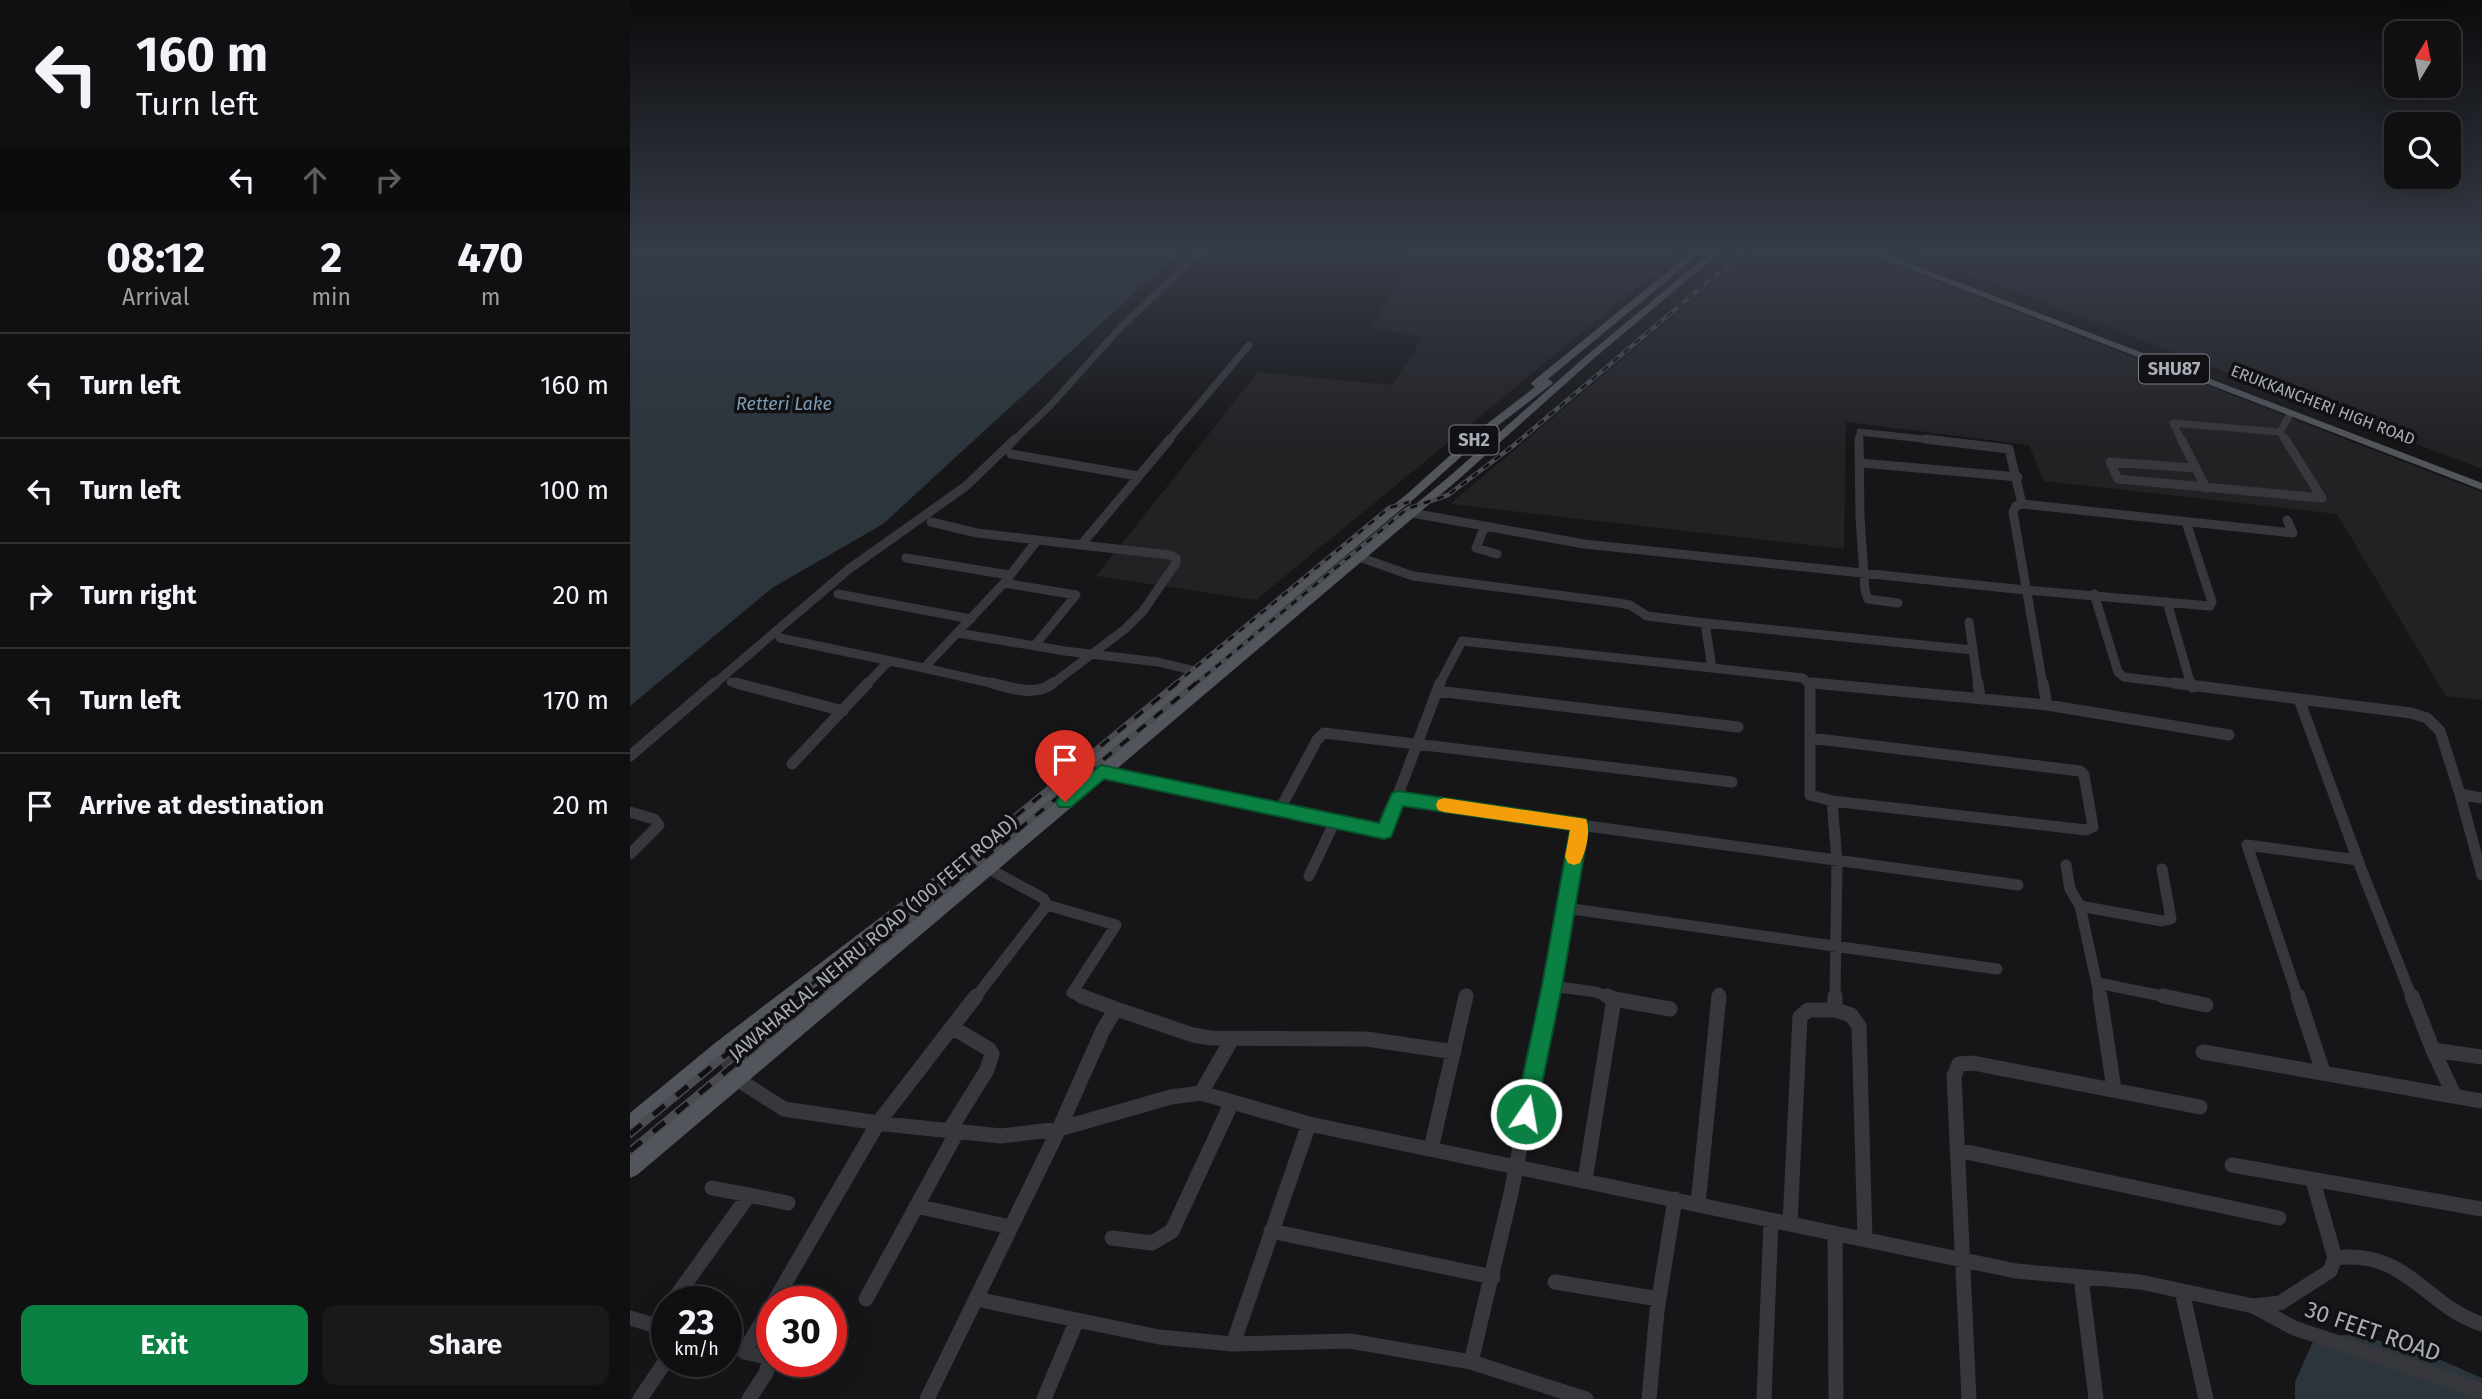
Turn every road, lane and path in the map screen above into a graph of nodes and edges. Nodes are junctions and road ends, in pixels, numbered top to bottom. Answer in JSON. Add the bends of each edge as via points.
{"nodes":[{"id":1,"x":1133,"y":315,"type":"edge"},
{"id":2,"x":1623,"y":315,"type":"edge"},
{"id":3,"x":1630,"y":315,"type":"edge"},
{"id":4,"x":1639,"y":315,"type":"edge"},
{"id":5,"x":1651,"y":315,"type":"edge"},
{"id":6,"x":2035,"y":315,"type":"edge"},
{"id":7,"x":2049,"y":315,"type":"edge"},
{"id":8,"x":1249,"y":345,"type":"dead end"},
{"id":9,"x":1527,"y":405,"type":"junction"},
{"id":10,"x":2290,"y":414,"type":"junction"},
{"id":11,"x":2280,"y":432,"type":"junction"},
{"id":12,"x":1011,"y":454,"type":"dead end"},
{"id":13,"x":1860,"y":463,"type":"junction"},
{"id":14,"x":2195,"y":468,"type":"junction"},
{"id":15,"x":1138,"y":476,"type":"junction"},
{"id":16,"x":2018,"y":477,"type":"junction"},
{"id":17,"x":2482,"y":482,"type":"edge"},
{"id":18,"x":2206,"y":488,"type":"junction"},
{"id":19,"x":2482,"y":488,"type":"edge"},
{"id":20,"x":2022,"y":505,"type":"junction"},
{"id":21,"x":1412,"y":513,"type":"junction"},
{"id":22,"x":2287,"y":520,"type":"dead end"},
{"id":23,"x":931,"y":522,"type":"dead end"},
{"id":24,"x":2186,"y":522,"type":"junction"},
{"id":25,"x":1485,"y":526,"type":"junction"},
{"id":26,"x":1037,"y":542,"type":"junction"},
{"id":27,"x":1081,"y":545,"type":"junction"},
{"id":28,"x":1497,"y":554,"type":"dead end"},
{"id":29,"x":1359,"y":557,"type":"junction"},
{"id":30,"x":906,"y":558,"type":"dead end"},
{"id":31,"x":1862,"y":572,"type":"junction"},
{"id":32,"x":1006,"y":579,"type":"junction"},
{"id":33,"x":2025,"y":590,"type":"junction"},
{"id":34,"x":838,"y":594,"type":"dead end"},
{"id":35,"x":2094,"y":594,"type":"junction"},
{"id":36,"x":2166,"y":602,"type":"junction"},
{"id":37,"x":1898,"y":603,"type":"dead end"},
{"id":38,"x":971,"y":619,"type":"junction"},
{"id":39,"x":1969,"y":622,"type":"dead end"},
{"id":40,"x":1705,"y":623,"type":"junction"},
{"id":41,"x":958,"y":633,"type":"junction"},
{"id":42,"x":780,"y":638,"type":"dead end"},
{"id":43,"x":1035,"y":645,"type":"junction"},
{"id":44,"x":1973,"y":650,"type":"junction"},
{"id":45,"x":1092,"y":654,"type":"junction"},
{"id":46,"x":888,"y":662,"type":"junction"},
{"id":47,"x":924,"y":668,"type":"junction"},
{"id":48,"x":1712,"y":668,"type":"junction"},
{"id":49,"x":1199,"y":672,"type":"junction"},
{"id":50,"x":732,"y":682,"type":"dead end"},
{"id":51,"x":1811,"y":683,"type":"junction"},
{"id":52,"x":2192,"y":687,"type":"junction"},
{"id":53,"x":1437,"y":691,"type":"junction"},
{"id":54,"x":1980,"y":698,"type":"junction"},
{"id":55,"x":2298,"y":699,"type":"junction"},
{"id":56,"x":2047,"y":705,"type":"junction"},
{"id":57,"x":843,"y":711,"type":"junction"},
{"id":58,"x":1738,"y":727,"type":"dead end"},
{"id":59,"x":2229,"y":735,"type":"dead end"},
{"id":60,"x":1811,"y":738,"type":"junction"},
{"id":61,"x":1418,"y":745,"type":"junction"},
{"id":62,"x":630,"y":756,"type":"edge"},
{"id":63,"x":792,"y":764,"type":"dead end"},
{"id":64,"x":1101,"y":772,"type":"junction"},
{"id":65,"x":1732,"y":782,"type":"dead end"},
{"id":66,"x":2460,"y":794,"type":"junction"},
{"id":67,"x":1398,"y":798,"type":"junction"},
{"id":68,"x":2482,"y":798,"type":"edge"},
{"id":69,"x":1832,"y":801,"type":"junction"},
{"id":70,"x":1279,"y":809,"type":"junction"},
{"id":71,"x":630,"y":813,"type":"edge"},
{"id":72,"x":1335,"y":821,"type":"junction"},
{"id":73,"x":1580,"y":825,"type":"junction"},
{"id":74,"x":630,"y":854,"type":"edge"},
{"id":75,"x":2357,"y":860,"type":"junction"},
{"id":76,"x":1837,"y":861,"type":"junction"},
{"id":77,"x":2066,"y":865,"type":"dead end"},
{"id":78,"x":987,"y":868,"type":"junction"},
{"id":79,"x":2162,"y":869,"type":"dead end"},
{"id":80,"x":2482,"y":874,"type":"edge"},
{"id":81,"x":1309,"y":876,"type":"dead end"},
{"id":82,"x":2018,"y":885,"type":"dead end"},
{"id":83,"x":1047,"y":905,"type":"junction"},
{"id":84,"x":2080,"y":906,"type":"junction"},
{"id":85,"x":1565,"y":908,"type":"junction"},
{"id":86,"x":1838,"y":946,"type":"junction"},
{"id":87,"x":1997,"y":969,"type":"dead end"},
{"id":88,"x":2098,"y":983,"type":"junction"},
{"id":89,"x":1552,"y":986,"type":"junction"},
{"id":90,"x":1719,"y":993,"type":"dead end"},
{"id":91,"x":1467,"y":994,"type":"dead end"},
{"id":92,"x":1614,"y":999,"type":"junction"},
{"id":93,"x":2206,"y":1005,"type":"dead end"},
{"id":94,"x":1116,"y":1009,"type":"junction"},
{"id":95,"x":1670,"y":1009,"type":"dead end"},
{"id":96,"x":1836,"y":1010,"type":"junction"},
{"id":97,"x":953,"y":1028,"type":"junction"},
{"id":98,"x":1232,"y":1038,"type":"junction"},
{"id":99,"x":721,"y":1049,"type":"junction"},
{"id":100,"x":2433,"y":1050,"type":"junction"},
{"id":101,"x":1454,"y":1052,"type":"junction"},
{"id":102,"x":2203,"y":1052,"type":"dead end"},
{"id":103,"x":2482,"y":1057,"type":"edge"},
{"id":104,"x":2323,"y":1072,"type":"junction"},
{"id":105,"x":737,"y":1079,"type":"junction"},
{"id":106,"x":2114,"y":1089,"type":"junction"},
{"id":107,"x":1201,"y":1093,"type":"junction"},
{"id":108,"x":2454,"y":1095,"type":"junction"},
{"id":109,"x":2482,"y":1101,"type":"edge"},
{"id":110,"x":1232,"y":1102,"type":"junction"},
{"id":111,"x":2200,"y":1107,"type":"dead end"},
{"id":112,"x":878,"y":1123,"type":"junction"},
{"id":113,"x":1309,"y":1124,"type":"junction"},
{"id":114,"x":630,"y":1126,"type":"edge"},
{"id":115,"x":1059,"y":1129,"type":"junction"},
{"id":116,"x":953,"y":1132,"type":"junction"},
{"id":117,"x":1431,"y":1149,"type":"junction"},
{"id":118,"x":1957,"y":1150,"type":"junction"},
{"id":119,"x":2232,"y":1165,"type":"dead end"},
{"id":120,"x":1515,"y":1166,"type":"junction"},
{"id":121,"x":630,"y":1168,"type":"edge"},
{"id":122,"x":1585,"y":1180,"type":"junction"},
{"id":123,"x":2313,"y":1181,"type":"junction"},
{"id":124,"x":712,"y":1188,"type":"dead end"},
{"id":125,"x":750,"y":1195,"type":"junction"},
{"id":126,"x":1675,"y":1199,"type":"junction"},
{"id":127,"x":788,"y":1203,"type":"dead end"},
{"id":128,"x":1698,"y":1204,"type":"junction"},
{"id":129,"x":916,"y":1206,"type":"junction"},
{"id":130,"x":2482,"y":1209,"type":"edge"},
{"id":131,"x":2279,"y":1218,"type":"dead end"},
{"id":132,"x":1771,"y":1220,"type":"junction"},
{"id":133,"x":1790,"y":1224,"type":"junction"},
{"id":134,"x":1010,"y":1227,"type":"junction"},
{"id":135,"x":1271,"y":1231,"type":"junction"},
{"id":136,"x":1835,"y":1233,"type":"junction"},
{"id":137,"x":1112,"y":1238,"type":"dead end"},
{"id":138,"x":1865,"y":1240,"type":"junction"},
{"id":139,"x":2335,"y":1258,"type":"junction"},
{"id":140,"x":1961,"y":1260,"type":"junction"},
{"id":141,"x":1493,"y":1277,"type":"junction"},
{"id":142,"x":2081,"y":1278,"type":"junction"},
{"id":143,"x":1555,"y":1282,"type":"dead end"},
{"id":144,"x":684,"y":1286,"type":"edge"},
{"id":145,"x":783,"y":1286,"type":"edge"},
{"id":146,"x":2182,"y":1292,"type":"junction"},
{"id":147,"x":866,"y":1299,"type":"dead end"},
{"id":148,"x":976,"y":1299,"type":"junction"},
{"id":149,"x":1659,"y":1299,"type":"junction"},
{"id":150,"x":2253,"y":1306,"type":"junction"},
{"id":151,"x":630,"y":1318,"type":"edge"},
{"id":152,"x":1077,"y":1320,"type":"junction"},
{"id":153,"x":651,"y":1324,"type":"edge"},
{"id":154,"x":2482,"y":1324,"type":"edge"},
{"id":155,"x":756,"y":1332,"type":"edge"},
{"id":156,"x":1233,"y":1344,"type":"junction"},
{"id":157,"x":756,"y":1355,"type":"edge"},
{"id":158,"x":1471,"y":1362,"type":"junction"},
{"id":159,"x":655,"y":1377,"type":"edge"},
{"id":160,"x":764,"y":1377,"type":"edge"},
{"id":161,"x":2482,"y":1391,"type":"edge"},
{"id":162,"x":640,"y":1399,"type":"edge"},
{"id":163,"x":750,"y":1399,"type":"edge"},
{"id":164,"x":927,"y":1399,"type":"edge"},
{"id":165,"x":1044,"y":1399,"type":"edge"},
{"id":166,"x":1586,"y":1399,"type":"edge"},
{"id":167,"x":1648,"y":1399,"type":"edge"},
{"id":168,"x":1764,"y":1399,"type":"edge"},
{"id":169,"x":1836,"y":1399,"type":"edge"},
{"id":170,"x":1969,"y":1399,"type":"edge"},
{"id":171,"x":2096,"y":1399,"type":"edge"},
{"id":172,"x":2206,"y":1399,"type":"edge"}],
"edges":[{"from":1,"to":62,"type":"street","via":[[1048,408],[966,486],[849,569]]},
{"from":2,"to":9,"type":"main road","via":[[1517,399]]},
{"from":3,"to":9,"type":"main road","number":"SH2"},
{"from":4,"to":9,"type":"main road","number":"SH2"},
{"from":5,"to":9,"type":"main road","via":[[1539,410]]},
{"from":6,"to":10,"type":"main road","number":"SHU87"},
{"from":7,"to":17,"type":"main road","name":"ERUKKANCHERI HIGH ROAD","number":"SHU87"},
{"from":8,"to":15,"type":"street"},
{"from":9,"to":21,"type":"main road","name":"JAWAHARLAL NEHRU ROAD (100 FEET ROAD)","number":"SH2"},
{"from":9,"to":49,"type":"main road","name":"JAWAHARLAL NEHRU ROAD (100 FEET ROAD)","number":"SH2"},
{"from":10,"to":11,"type":"street"},
{"from":10,"to":19,"type":"main road","number":"SHU87"},
{"from":11,"to":14,"type":"street","via":[[2173,423]]},
{"from":11,"to":18,"type":"street","via":[[2322,498]]},
{"from":12,"to":15,"type":"street"},
{"from":13,"to":16,"type":"street"},
{"from":13,"to":16,"type":"street","via":[[1859,433],[1863,431],[2006,447],[2011,450]]},
{"from":13,"to":31,"type":"street"},
{"from":14,"to":18,"type":"street"},
{"from":14,"to":18,"type":"street","via":[[2110,464],[2118,479]]},
{"from":15,"to":27,"type":"street"},
{"from":16,"to":20,"type":"street"},
{"from":20,"to":24,"type":"street"},
{"from":20,"to":33,"type":"street","via":[[2013,512]]},
{"from":21,"to":25,"type":"street"},
{"from":21,"to":29,"type":"main road","name":"JAWAHARLAL NEHRU ROAD (100 FEET ROAD)","number":"SH2"},
{"from":22,"to":24,"type":"street","via":[[2293,533]]},
{"from":23,"to":26,"type":"street"},
{"from":24,"to":36,"type":"street","via":[[2210,606]]},
{"from":25,"to":28,"type":"street","via":[[1476,548]]},
{"from":25,"to":31,"type":"street","via":[[1584,544]]},
{"from":26,"to":27,"type":"street"},
{"from":26,"to":32,"type":"street"},
{"from":27,"to":45,"type":"street","via":[[1176,558],[1143,611]]},
{"from":29,"to":40,"type":"street","via":[[1413,576],[1619,603],[1647,615]]},
{"from":29,"to":64,"type":"main road","name":"JAWAHARLAL NEHRU ROAD (100 FEET ROAD)","number":"SH2"},
{"from":30,"to":32,"type":"street"},
{"from":31,"to":33,"type":"street"},
{"from":31,"to":37,"type":"street","via":[[1868,599]]},
{"from":32,"to":38,"type":"street"},
{"from":32,"to":43,"type":"street","via":[[1076,595]]},
{"from":33,"to":35,"type":"street"},
{"from":33,"to":56,"type":"street"},
{"from":34,"to":38,"type":"street"},
{"from":35,"to":36,"type":"street"},
{"from":35,"to":52,"type":"street","via":[[2118,672],[2130,679]]},
{"from":36,"to":52,"type":"street"},
{"from":38,"to":41,"type":"street"},
{"from":39,"to":44,"type":"street"},
{"from":40,"to":44,"type":"street"},
{"from":40,"to":48,"type":"street"},
{"from":41,"to":43,"type":"street"},
{"from":41,"to":47,"type":"street"},
{"from":42,"to":46,"type":"street"},
{"from":43,"to":45,"type":"street"},
{"from":44,"to":54,"type":"street"},
{"from":45,"to":47,"type":"street","via":[[1038,691]]},
{"from":45,"to":49,"type":"street"},
{"from":46,"to":47,"type":"street"},
{"from":46,"to":57,"type":"street"},
{"from":48,"to":51,"type":"street","via":[[1803,678]]},
{"from":48,"to":53,"type":"street","via":[[1462,641]]},
{"from":49,"to":99,"type":"main road","name":"JAWAHARLAL NEHRU ROAD (100 FEET ROAD)","number":"SH2","via":[[978,853]]},
{"from":50,"to":57,"type":"street"},
{"from":51,"to":54,"type":"street"},
{"from":51,"to":60,"type":"street"},
{"from":52,"to":55,"type":"street"},
{"from":53,"to":58,"type":"street"},
{"from":53,"to":61,"type":"street"},
{"from":54,"to":56,"type":"street"},
{"from":55,"to":66,"type":"street","via":[[2427,718],[2440,731]]},
{"from":55,"to":75,"type":"street"},
{"from":56,"to":59,"type":"street"},
{"from":57,"to":63,"type":"street"},
{"from":60,"to":69,"type":"street","via":[[1809,793]]},
{"from":60,"to":69,"type":"street","via":[[2080,771],[2093,827],[2086,830]]},
{"from":61,"to":65,"type":"street"},
{"from":61,"to":67,"type":"street"},
{"from":61,"to":70,"type":"street","via":[[1324,733]]},
{"from":64,"to":70,"type":"street"},
{"from":64,"to":78,"type":"main road","name":"JAWAHARLAL NEHRU ROAD (100 FEET ROAD)","number":"SH2"},
{"from":66,"to":68,"type":"street"},
{"from":66,"to":80,"type":"street"},
{"from":67,"to":72,"type":"street","via":[[1384,832]]},
{"from":67,"to":73,"type":"street"},
{"from":69,"to":76,"type":"street"},
{"from":70,"to":72,"type":"street"},
{"from":71,"to":74,"type":"street","via":[[654,819],[659,825]]},
{"from":72,"to":81,"type":"street"},
{"from":73,"to":76,"type":"street"},
{"from":73,"to":85,"type":"street"},
{"from":75,"to":100,"type":"street"},
{"from":75,"to":104,"type":"street","via":[[2247,845]]},
{"from":76,"to":82,"type":"street"},
{"from":76,"to":86,"type":"street"},
{"from":77,"to":84,"type":"street","via":[[2070,889]]},
{"from":78,"to":83,"type":"street","via":[[1043,898]]},
{"from":78,"to":105,"type":"main road","name":"JAWAHARLAL NEHRU ROAD (100 FEET ROAD)","number":"SH2"},
{"from":79,"to":84,"type":"street","via":[[2171,919]]},
{"from":83,"to":94,"type":"street","via":[[1116,925],[1072,993]]},
{"from":83,"to":97,"type":"street"},
{"from":84,"to":88,"type":"street"},
{"from":85,"to":86,"type":"street"},
{"from":85,"to":89,"type":"street"},
{"from":86,"to":87,"type":"street"},
{"from":86,"to":96,"type":"street"},
{"from":88,"to":93,"type":"street"},
{"from":88,"to":106,"type":"street"},
{"from":89,"to":92,"type":"street"},
{"from":89,"to":120,"type":"street"},
{"from":90,"to":128,"type":"street"},
{"from":91,"to":101,"type":"street"},
{"from":92,"to":95,"type":"street"},
{"from":92,"to":122,"type":"street"},
{"from":94,"to":98,"type":"street","via":[[1193,1035]]},
{"from":94,"to":115,"type":"street"},
{"from":96,"to":133,"type":"street","via":[[1808,1010],[1800,1017]]},
{"from":96,"to":138,"type":"street","via":[[1851,1015],[1859,1026]]},
{"from":97,"to":112,"type":"street"},
{"from":97,"to":116,"type":"street","via":[[992,1054]]},
{"from":98,"to":101,"type":"street","via":[[1367,1039]]},
{"from":98,"to":107,"type":"street"},
{"from":99,"to":105,"type":"street"},
{"from":99,"to":114,"type":"main road","name":"JAWAHARLAL NEHRU ROAD (100 FEET ROAD)","number":"SH2"},
{"from":100,"to":103,"type":"street"},
{"from":100,"to":108,"type":"street"},
{"from":101,"to":117,"type":"street"},
{"from":102,"to":104,"type":"street"},
{"from":104,"to":108,"type":"street"},
{"from":105,"to":112,"type":"street","via":[[784,1109]]},
{"from":105,"to":121,"type":"main road","name":"JAWAHARLAL NEHRU ROAD (100 FEET ROAD)","number":"SH2"},
{"from":106,"to":111,"type":"street"},
{"from":106,"to":118,"type":"street","via":[[1959,1064],[1954,1076]]},
{"from":107,"to":110,"type":"street"},
{"from":107,"to":115,"type":"street"},
{"from":108,"to":109,"type":"street"},
{"from":110,"to":113,"type":"street"},
{"from":110,"to":137,"type":"street","via":[[1164,1241],[1153,1245]]},
{"from":112,"to":116,"type":"street"},
{"from":112,"to":145,"type":"street"},
{"from":113,"to":117,"type":"street"},
{"from":113,"to":135,"type":"street"},
{"from":115,"to":116,"type":"street","via":[[1000,1136]]},
{"from":115,"to":134,"type":"street"},
{"from":116,"to":129,"type":"street"},
{"from":117,"to":120,"type":"street"},
{"from":118,"to":131,"type":"street"},
{"from":118,"to":140,"type":"street"},
{"from":119,"to":123,"type":"street"},
{"from":120,"to":122,"type":"street"},
{"from":120,"to":141,"type":"street"},
{"from":122,"to":126,"type":"street"},
{"from":123,"to":130,"type":"street"},
{"from":123,"to":139,"type":"street"},
{"from":124,"to":125,"type":"street"},
{"from":125,"to":127,"type":"street"},
{"from":125,"to":144,"type":"street"},
{"from":126,"to":128,"type":"street"},
{"from":126,"to":149,"type":"street"},
{"from":128,"to":132,"type":"street"},
{"from":129,"to":134,"type":"street"},
{"from":129,"to":147,"type":"street"},
{"from":132,"to":133,"type":"street"},
{"from":132,"to":168,"type":"street"},
{"from":133,"to":136,"type":"street"},
{"from":134,"to":148,"type":"street"},
{"from":135,"to":141,"type":"street"},
{"from":135,"to":156,"type":"street"},
{"from":136,"to":138,"type":"street"},
{"from":136,"to":169,"type":"street"},
{"from":138,"to":140,"type":"street"},
{"from":139,"to":150,"type":"street","via":[[2330,1270],[2280,1303]]},
{"from":139,"to":154,"type":"street","via":[[2348,1255],[2388,1267],[2421,1283],[2464,1320]]},
{"from":140,"to":142,"type":"street"},
{"from":140,"to":170,"type":"street"},
{"from":141,"to":158,"type":"street"},
{"from":142,"to":146,"type":"street","via":[[2140,1282]]},
{"from":142,"to":171,"type":"street"},
{"from":143,"to":149,"type":"street"},
{"from":146,"to":150,"type":"street"},
{"from":146,"to":172,"type":"street"},
{"from":148,"to":152,"type":"street"},
{"from":148,"to":164,"type":"street"},
{"from":149,"to":167,"type":"street"},
{"from":150,"to":161,"type":"street","name":"30 FEET ROAD","via":[[2294,1328]]},
{"from":151,"to":153,"type":"street"},
{"from":152,"to":156,"type":"street"},
{"from":152,"to":165,"type":"street"},
{"from":155,"to":157,"type":"street","via":[[744,1352]]},
{"from":156,"to":158,"type":"street","via":[[1350,1341]]},
{"from":158,"to":166,"type":"street"},
{"from":159,"to":162,"type":"street"},
{"from":160,"to":163,"type":"street"}]}
